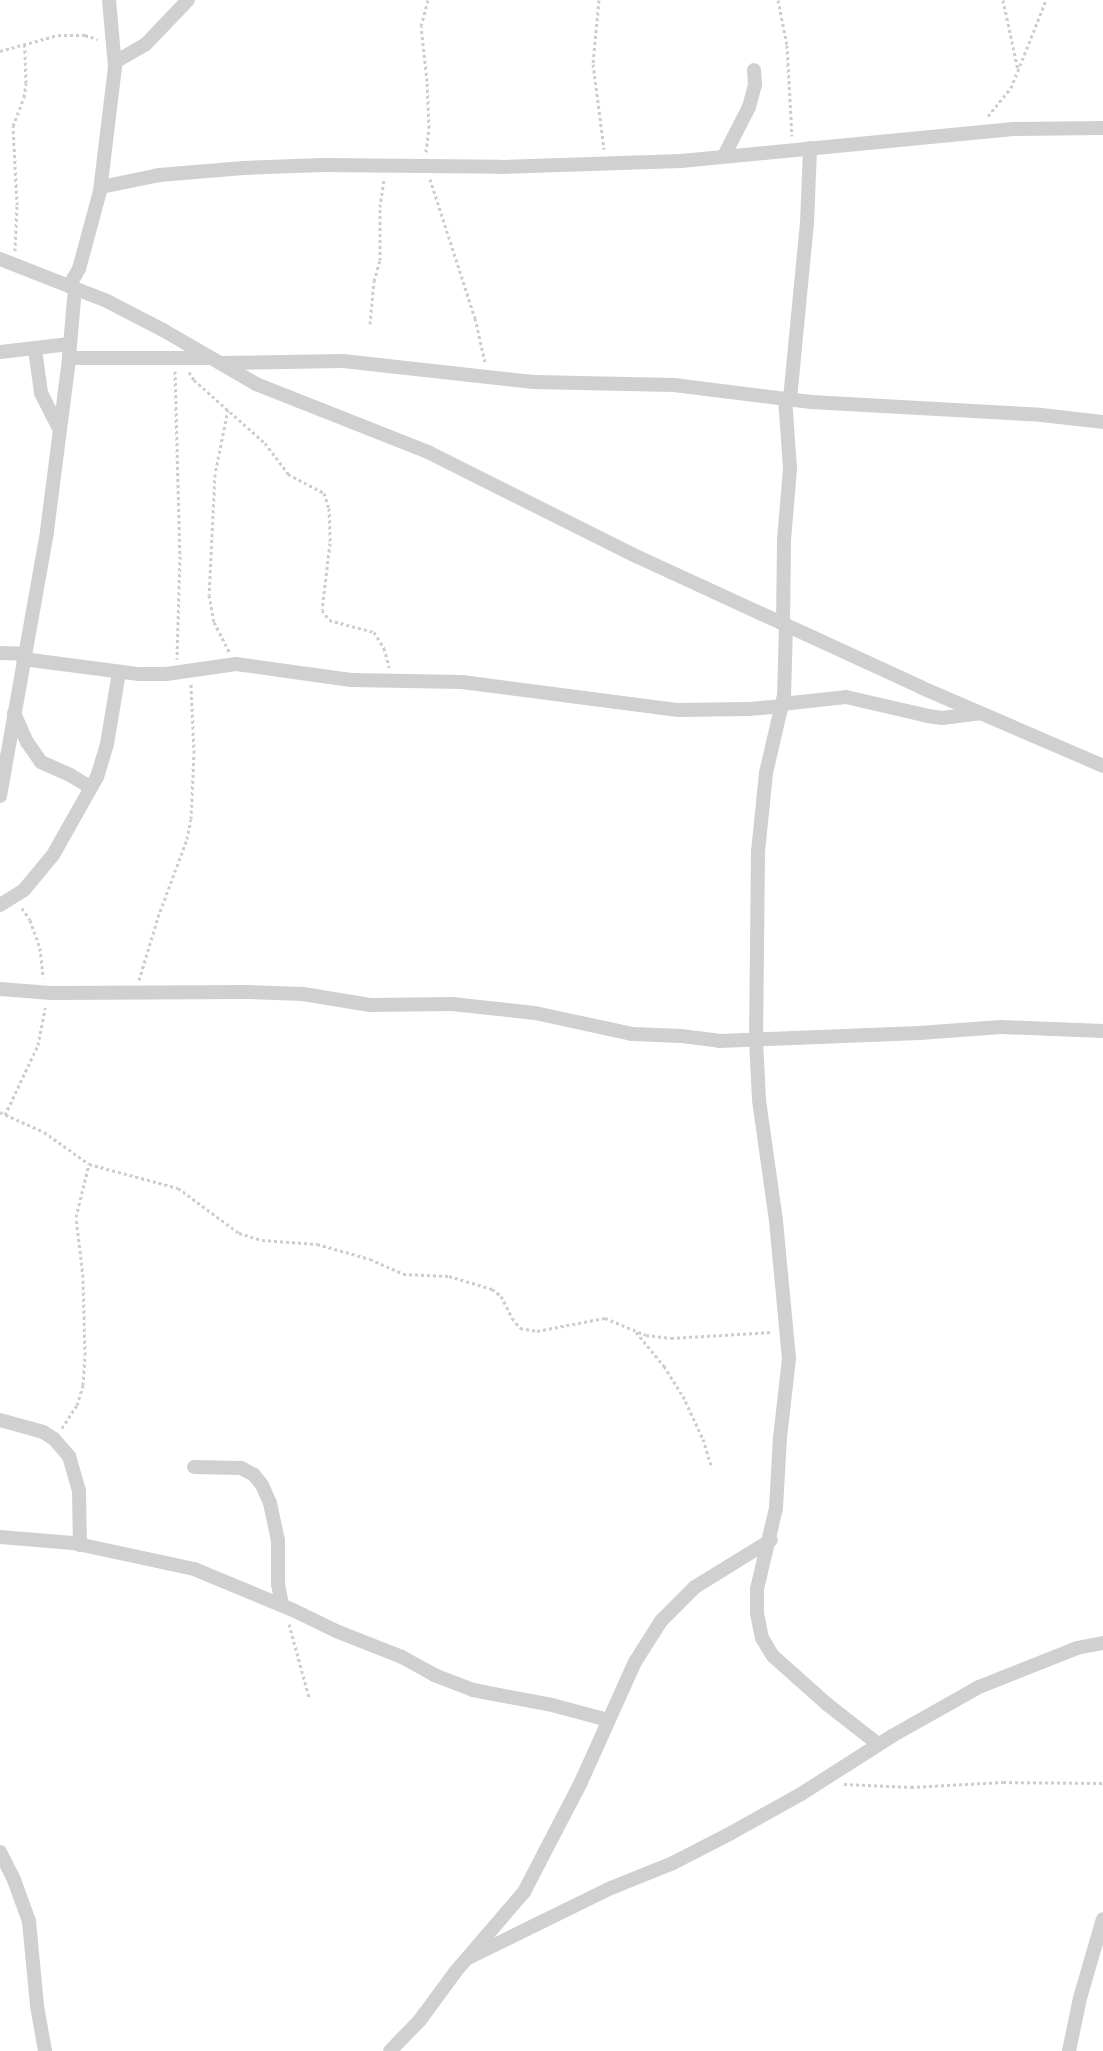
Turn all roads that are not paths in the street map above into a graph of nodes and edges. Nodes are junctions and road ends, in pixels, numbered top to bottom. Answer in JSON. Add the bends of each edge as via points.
{"nodes":[{"id":1,"x":109,"y":0,"type":"edge"},
{"id":2,"x":188,"y":0,"type":"edge"},
{"id":3,"x":114,"y":55,"type":"junction"},
{"id":4,"x":754,"y":70,"type":"dead end"},
{"id":5,"x":1103,"y":128,"type":"edge"},
{"id":6,"x":810,"y":148,"type":"junction"},
{"id":7,"x":724,"y":156,"type":"junction"},
{"id":8,"x":100,"y":187,"type":"junction"},
{"id":9,"x":0,"y":259,"type":"edge"},
{"id":10,"x":72,"y":287,"type":"junction"},
{"id":11,"x":70,"y":344,"type":"junction"},
{"id":12,"x":35,"y":349,"type":"junction"},
{"id":13,"x":0,"y":352,"type":"edge"},
{"id":14,"x":69,"y":358,"type":"junction"},
{"id":15,"x":215,"y":360,"type":"junction"},
{"id":16,"x":788,"y":399,"type":"junction"},
{"id":17,"x":1103,"y":422,"type":"edge"},
{"id":18,"x":59,"y":428,"type":"junction"},
{"id":19,"x":784,"y":624,"type":"junction"},
{"id":20,"x":0,"y":652,"type":"edge"},
{"id":21,"x":23,"y":656,"type":"junction"},
{"id":22,"x":119,"y":672,"type":"junction"},
{"id":23,"x":782,"y":705,"type":"junction"},
{"id":24,"x":14,"y":712,"type":"junction"},
{"id":25,"x":981,"y":713,"type":"junction"},
{"id":26,"x":1103,"y":766,"type":"edge"},
{"id":27,"x":90,"y":787,"type":"junction"},
{"id":28,"x":0,"y":796,"type":"edge"},
{"id":29,"x":0,"y":905,"type":"edge"},
{"id":30,"x":0,"y":989,"type":"edge"},
{"id":31,"x":1103,"y":1031,"type":"edge"},
{"id":32,"x":756,"y":1040,"type":"junction"},
{"id":33,"x":0,"y":1420,"type":"edge"},
{"id":34,"x":194,"y":1467,"type":"dead end"},
{"id":35,"x":0,"y":1537,"type":"edge"},
{"id":36,"x":771,"y":1540,"type":"junction"},
{"id":37,"x":80,"y":1545,"type":"junction"},
{"id":38,"x":284,"y":1606,"type":"junction"},
{"id":39,"x":1103,"y":1643,"type":"edge"},
{"id":40,"x":608,"y":1720,"type":"junction"},
{"id":41,"x":878,"y":1744,"type":"junction"},
{"id":42,"x":0,"y":1852,"type":"edge"},
{"id":43,"x":1103,"y":1919,"type":"edge"},
{"id":44,"x":468,"y":1958,"type":"junction"},
{"id":45,"x":45,"y":2051,"type":"edge"},
{"id":46,"x":390,"y":2051,"type":"edge"},
{"id":47,"x":1069,"y":2051,"type":"edge"}],
"edges":[{"from":1,"to":3,"type":"street"},
{"from":2,"to":3,"type":"street","via":[[145,45]]},
{"from":3,"to":8,"type":"street"},
{"from":4,"to":7,"type":"street","via":[[749,107]]},
{"from":5,"to":6,"type":"street","via":[[1013,129]]},
{"from":6,"to":7,"type":"street"},
{"from":6,"to":16,"type":"street","via":[[807,224]]},
{"from":7,"to":8,"type":"street","via":[[606,163],[244,168],[159,176]]},
{"from":8,"to":10,"type":"street"},
{"from":9,"to":10,"type":"street"},
{"from":10,"to":11,"type":"street"},
{"from":10,"to":15,"type":"street","via":[[163,330]]},
{"from":11,"to":12,"type":"street"},
{"from":11,"to":14,"type":"street"},
{"from":12,"to":13,"type":"street"},
{"from":12,"to":18,"type":"street","via":[[41,393]]},
{"from":14,"to":15,"type":"street"},
{"from":14,"to":18,"type":"street"},
{"from":15,"to":16,"type":"street","via":[[343,361],[534,382],[674,386]]},
{"from":15,"to":19,"type":"street","via":[[256,384],[428,452],[638,557]]},
{"from":16,"to":17,"type":"street"},
{"from":16,"to":19,"type":"street","via":[[790,468],[784,540]]},
{"from":18,"to":21,"type":"street","via":[[47,531]]},
{"from":19,"to":23,"type":"street","via":[[786,669]]},
{"from":19,"to":25,"type":"street"},
{"from":20,"to":21,"type":"street"},
{"from":21,"to":22,"type":"street"},
{"from":21,"to":24,"type":"street"},
{"from":22,"to":23,"type":"street","via":[[184,671],[236,664],[351,680],[462,682],[678,710]]},
{"from":22,"to":27,"type":"street","via":[[102,767]]},
{"from":23,"to":25,"type":"street","via":[[846,697],[942,718]]},
{"from":23,"to":32,"type":"street","via":[[766,773],[758,852]]},
{"from":24,"to":27,"type":"street","via":[[41,762]]},
{"from":24,"to":28,"type":"street"},
{"from":25,"to":26,"type":"street"},
{"from":27,"to":29,"type":"street","via":[[53,855],[13,898]]},
{"from":30,"to":32,"type":"street","via":[[277,993],[370,1005],[452,1004],[535,1013],[632,1034]]},
{"from":31,"to":32,"type":"street","via":[[1001,1027]]},
{"from":32,"to":36,"type":"street","via":[[759,1100],[788,1331],[786,1396]]},
{"from":33,"to":37,"type":"street","via":[[43,1432],[69,1456],[80,1508]]},
{"from":34,"to":38,"type":"street","via":[[241,1468],[262,1485],[278,1540],[278,1584]]},
{"from":35,"to":37,"type":"street"},
{"from":36,"to":40,"type":"street","via":[[695,1587],[661,1621],[635,1662]]},
{"from":36,"to":41,"type":"street","via":[[757,1589],[762,1638],[773,1656],[807,1688]]},
{"from":37,"to":38,"type":"street","via":[[194,1569]]},
{"from":38,"to":40,"type":"street","via":[[402,1657],[434,1676],[473,1690]]},
{"from":39,"to":41,"type":"street","via":[[1077,1648],[979,1687]]},
{"from":40,"to":44,"type":"street","via":[[524,1892]]},
{"from":41,"to":44,"type":"street","via":[[818,1783],[673,1863],[611,1888]]},
{"from":42,"to":45,"type":"street","via":[[29,1921]]},
{"from":43,"to":47,"type":"street"},
{"from":44,"to":46,"type":"street","via":[[420,2020]]}]}
